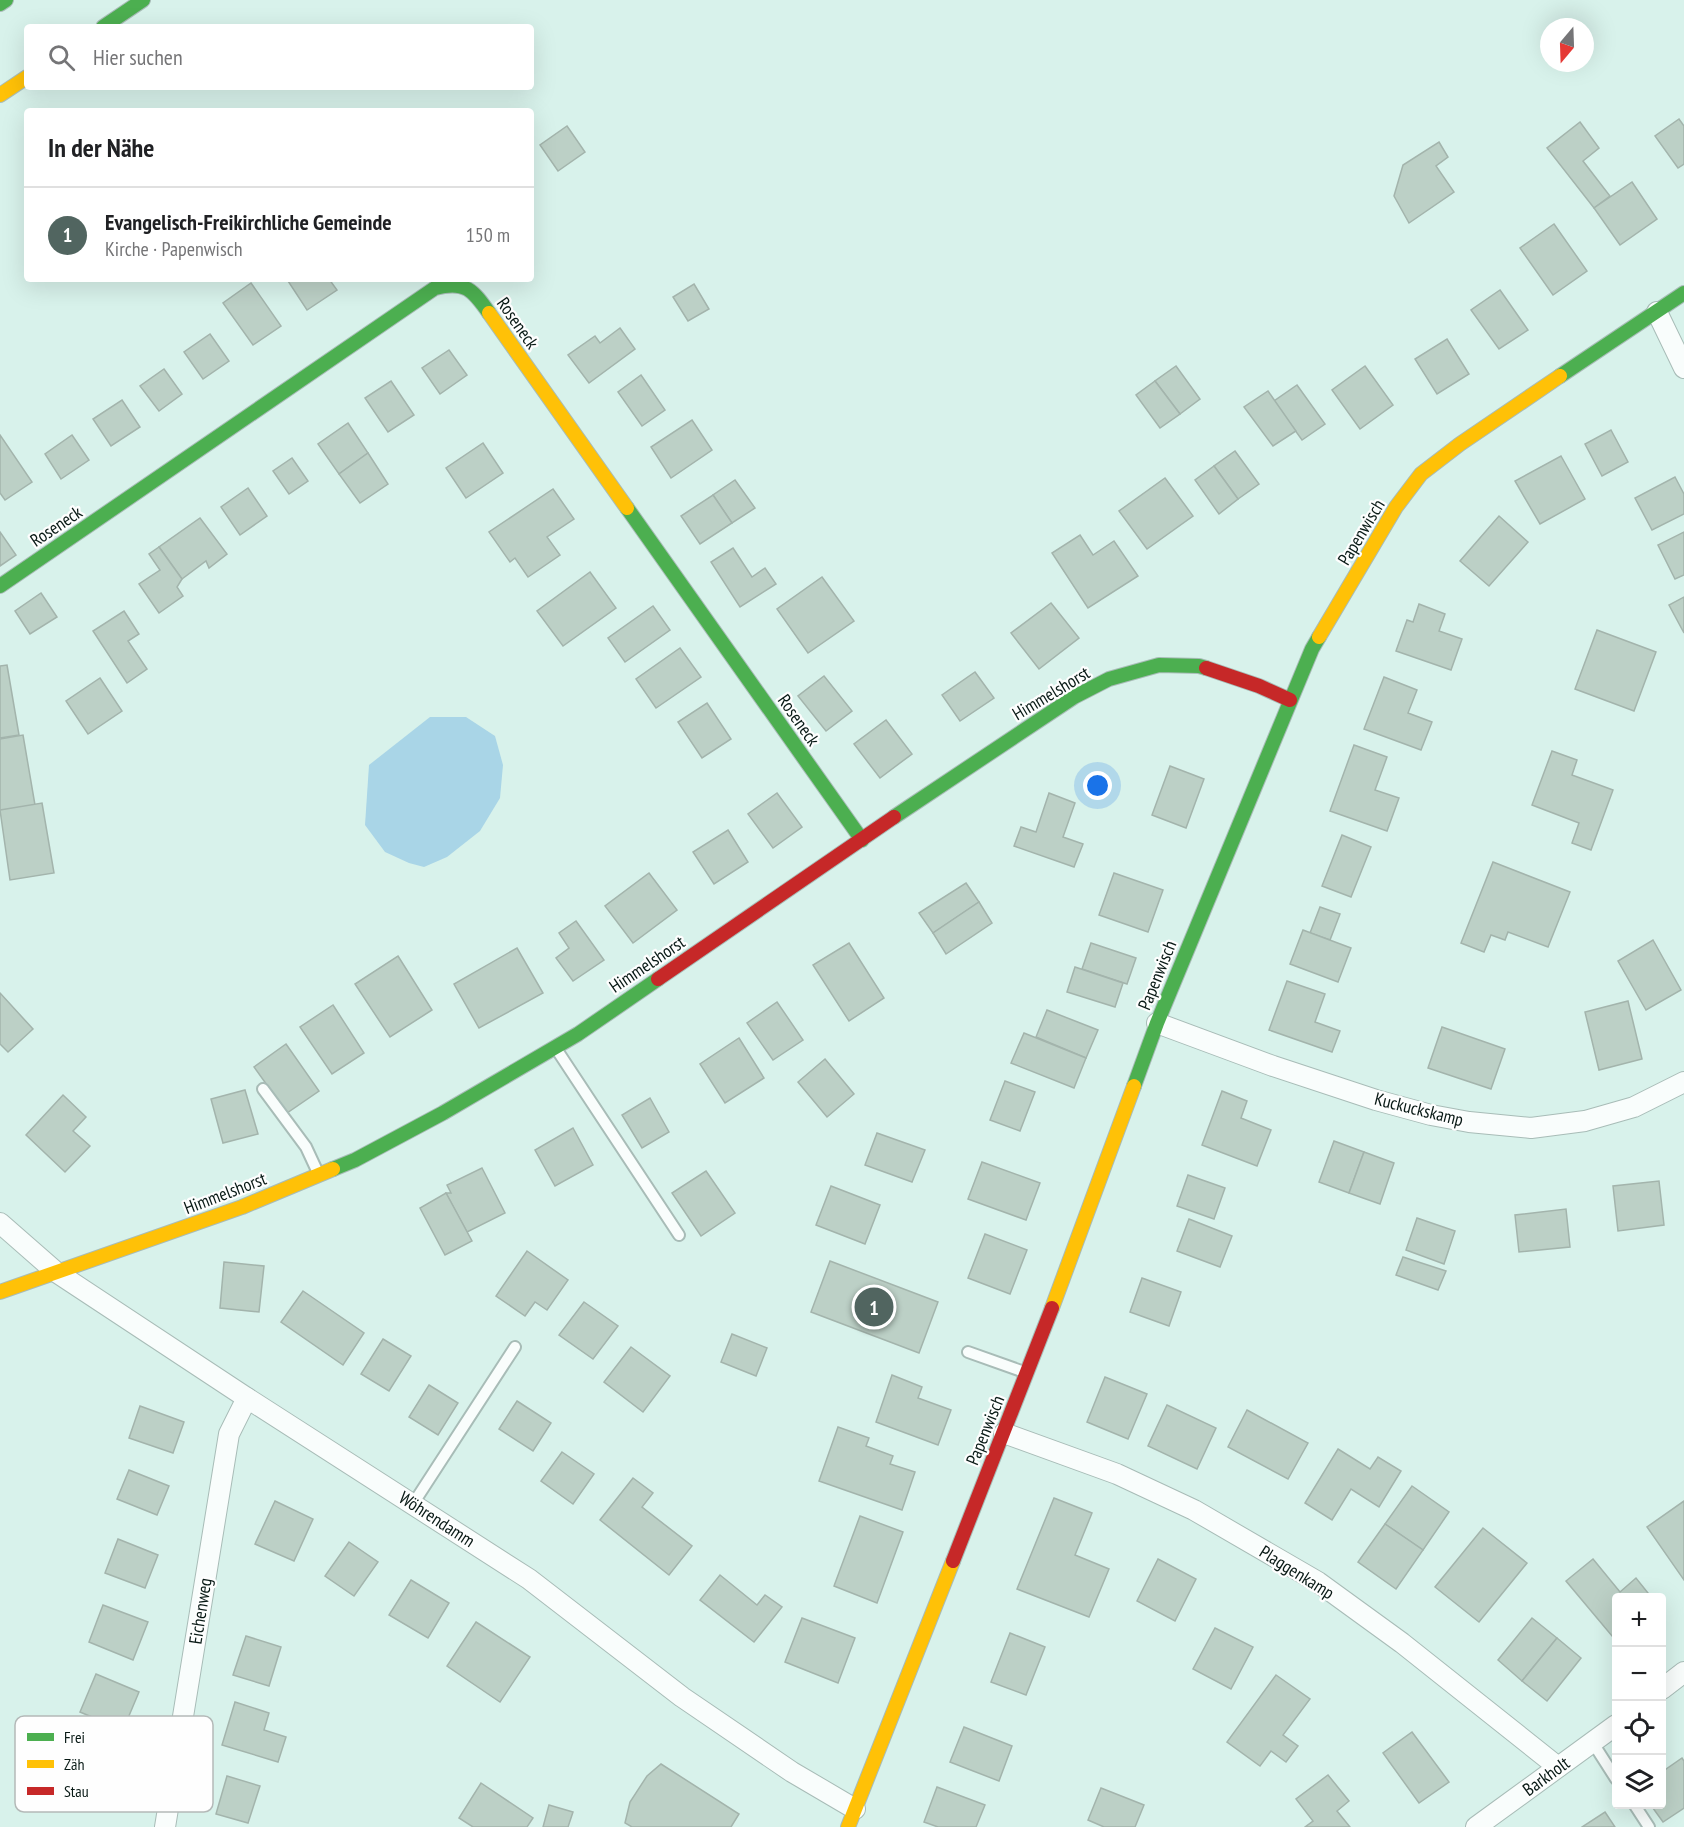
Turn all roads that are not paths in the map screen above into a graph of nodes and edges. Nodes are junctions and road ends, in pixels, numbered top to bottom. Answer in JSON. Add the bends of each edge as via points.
{"nodes":[{"id":1,"x":6,"y":0,"type":"edge"},
{"id":2,"x":143,"y":0,"type":"edge"},
{"id":3,"x":0,"y":4,"type":"edge"},
{"id":4,"x":107,"y":24,"type":"edge"},
{"id":5,"x":24,"y":79,"type":"edge"},
{"id":6,"x":0,"y":95,"type":"edge"},
{"id":7,"x":1684,"y":293,"type":"edge"},
{"id":8,"x":1657,"y":312,"type":"junction"},
{"id":9,"x":1684,"y":368,"type":"edge"},
{"id":10,"x":0,"y":586,"type":"edge"},
{"id":11,"x":1290,"y":700,"type":"junction"},
{"id":12,"x":862,"y":840,"type":"junction"},
{"id":13,"x":1157,"y":1023,"type":"junction"},
{"id":14,"x":555,"y":1046,"type":"junction"},
{"id":15,"x":1684,"y":1082,"type":"edge"},
{"id":16,"x":263,"y":1089,"type":"dead end"},
{"id":17,"x":319,"y":1175,"type":"junction"},
{"id":18,"x":0,"y":1223,"type":"edge"},
{"id":19,"x":679,"y":1235,"type":"dead end"},
{"id":20,"x":56,"y":1272,"type":"junction"},
{"id":21,"x":0,"y":1292,"type":"edge"},
{"id":22,"x":515,"y":1347,"type":"dead end"},
{"id":23,"x":968,"y":1352,"type":"dead end"},
{"id":24,"x":1027,"y":1373,"type":"junction"},
{"id":25,"x":247,"y":1398,"type":"junction"},
{"id":26,"x":1004,"y":1433,"type":"junction"},
{"id":27,"x":413,"y":1504,"type":"junction"},
{"id":28,"x":1684,"y":1672,"type":"edge"},
{"id":29,"x":1666,"y":1686,"type":"edge"},
{"id":30,"x":183,"y":1716,"type":"edge"},
{"id":31,"x":1612,"y":1729,"type":"edge"},
{"id":32,"x":1593,"y":1743,"type":"junction"},
{"id":33,"x":1558,"y":1767,"type":"junction"},
{"id":34,"x":1612,"y":1772,"type":"edge"},
{"id":35,"x":1637,"y":1809,"type":"edge"},
{"id":36,"x":167,"y":1812,"type":"edge"},
{"id":37,"x":852,"y":1818,"type":"edge"},
{"id":38,"x":165,"y":1827,"type":"edge"},
{"id":39,"x":1476,"y":1827,"type":"edge"},
{"id":40,"x":1649,"y":1827,"type":"edge"}],
"edges":[{"from":1,"to":3,"type":"main road"},
{"from":2,"to":4,"type":"main road"},
{"from":5,"to":6,"type":"main road"},
{"from":7,"to":8,"type":"main road","name":"Papenwisch"},
{"from":8,"to":9,"type":"street"},
{"from":8,"to":11,"type":"main road","name":"Papenwisch","via":[[1421,474],[1396,507],[1312,649]]},
{"from":10,"to":12,"type":"main road","name":"Roseneck","via":[[435,288],[464,285],[475,293]]},
{"from":11,"to":12,"type":"main road","name":"Himmelshorst","via":[[1198,666],[1159,665],[1109,679],[1056,709]]},
{"from":11,"to":13,"type":"main road","name":"Papenwisch"},
{"from":12,"to":14,"type":"main road","name":"Himmelshorst"},
{"from":13,"to":15,"type":"street","name":"Kuckuckskamp","via":[[1376,1100],[1469,1122],[1531,1128],[1585,1121],[1634,1107]]},
{"from":13,"to":24,"type":"main road","name":"Papenwisch"},
{"from":14,"to":17,"type":"main road","name":"Himmelshorst","via":[[442,1113]]},
{"from":14,"to":19,"type":"lane"},
{"from":16,"to":17,"type":"lane","via":[[306,1147]]},
{"from":17,"to":20,"type":"main road","name":"Himmelshorst","via":[[242,1207]]},
{"from":18,"to":20,"type":"street","name":"Wöhrendamm"},
{"from":20,"to":21,"type":"main road","name":"Himmelshorst"},
{"from":20,"to":25,"type":"street","name":"Wöhrendamm"},
{"from":22,"to":27,"type":"lane"},
{"from":23,"to":24,"type":"lane"},
{"from":24,"to":26,"type":"main road","name":"Papenwisch"},
{"from":25,"to":27,"type":"street","name":"Wöhrendamm"},
{"from":25,"to":30,"type":"street","name":"Eichenweg","via":[[229,1434]]},
{"from":26,"to":33,"type":"street","name":"Plaggenkamp","via":[[1117,1474],[1175,1501],[1309,1576],[1402,1643]]},
{"from":26,"to":37,"type":"main road","name":"Papenwisch"},
{"from":27,"to":37,"type":"street","name":"Wöhrendamm","via":[[530,1579],[682,1697]]},
{"from":28,"to":29,"type":"street"},
{"from":31,"to":32,"type":"street","name":"Barkholt"},
{"from":32,"to":33,"type":"street","name":"Barkholt"},
{"from":32,"to":34,"type":"lane"},
{"from":33,"to":39,"type":"street","name":"Barkholt"},
{"from":35,"to":40,"type":"lane"},
{"from":36,"to":38,"type":"street","name":"Eichenweg"}]}
